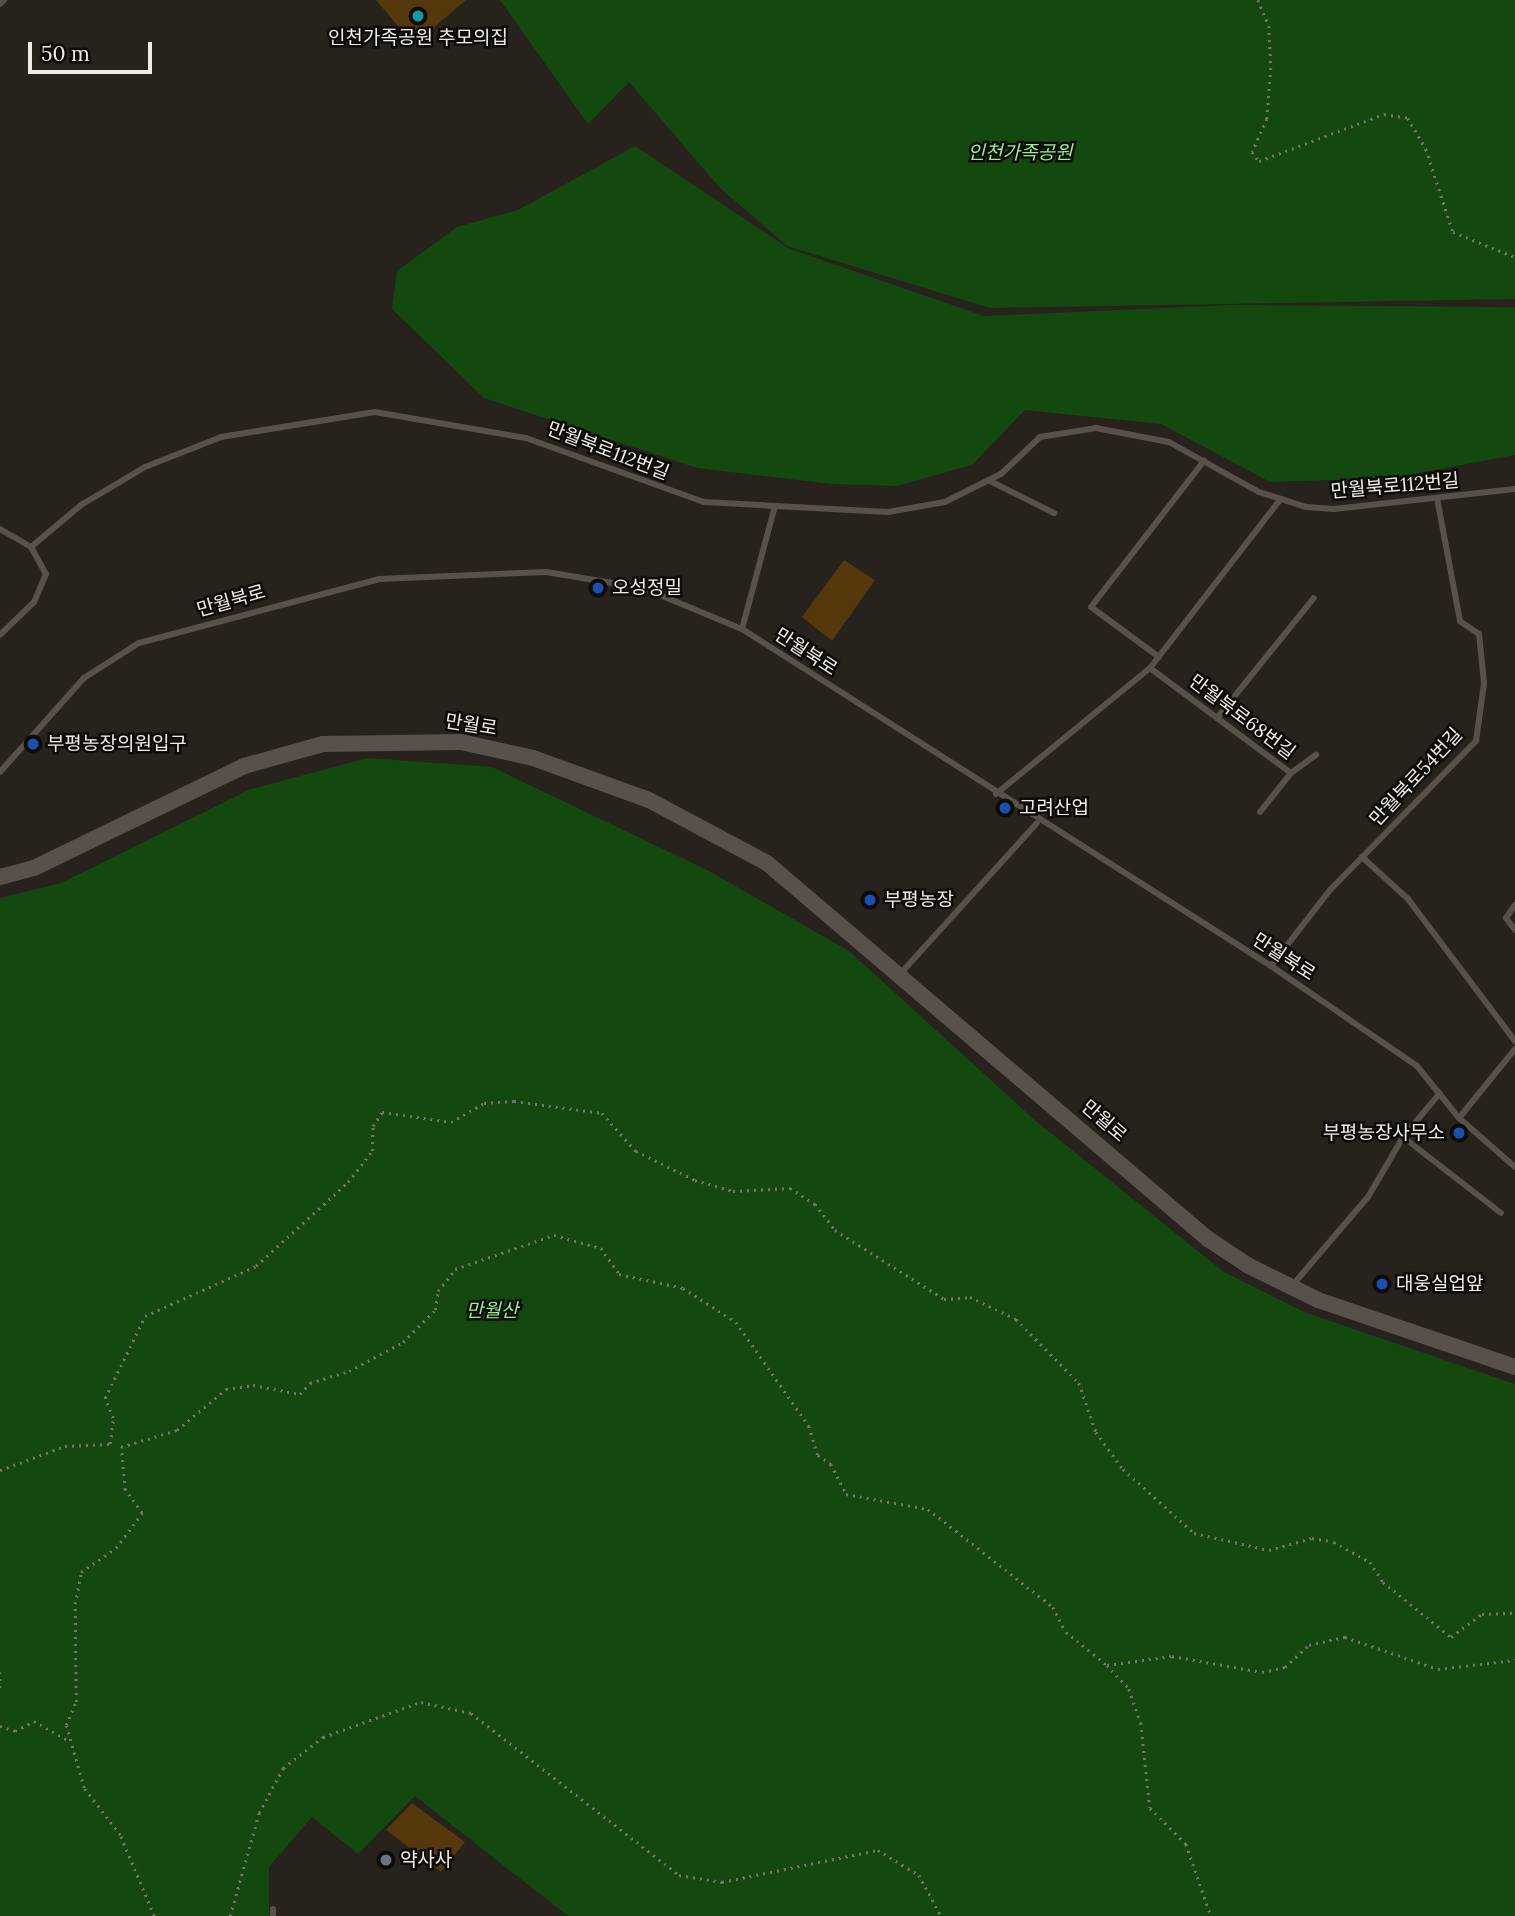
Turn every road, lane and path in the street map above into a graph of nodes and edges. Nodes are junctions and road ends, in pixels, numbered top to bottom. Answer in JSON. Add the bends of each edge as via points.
{"nodes":[{"id":1,"x":1258,"y":0,"type":"edge"},
{"id":2,"x":1515,"y":257,"type":"edge"},
{"id":3,"x":1204,"y":461,"type":"junction"},
{"id":4,"x":990,"y":481,"type":"junction"},
{"id":5,"x":1515,"y":489,"type":"edge"},
{"id":6,"x":1437,"y":498,"type":"junction"},
{"id":7,"x":1279,"y":501,"type":"junction"},
{"id":8,"x":775,"y":506,"type":"junction"},
{"id":9,"x":1054,"y":513,"type":"dead end"},
{"id":10,"x":0,"y":529,"type":"edge"},
{"id":11,"x":31,"y":547,"type":"junction"},
{"id":12,"x":1314,"y":598,"type":"dead end"},
{"id":13,"x":742,"y":629,"type":"junction"},
{"id":14,"x":0,"y":635,"type":"edge"},
{"id":15,"x":1159,"y":657,"type":"junction"},
{"id":16,"x":1150,"y":668,"type":"junction"},
{"id":17,"x":1217,"y":718,"type":"junction"},
{"id":18,"x":1316,"y":755,"type":"dead end"},
{"id":19,"x":0,"y":772,"type":"edge"},
{"id":20,"x":1291,"y":773,"type":"junction"},
{"id":21,"x":996,"y":794,"type":"junction"},
{"id":22,"x":1260,"y":812,"type":"dead end"},
{"id":23,"x":1037,"y":823,"type":"junction"},
{"id":24,"x":1363,"y":857,"type":"junction"},
{"id":25,"x":0,"y":877,"type":"edge"},
{"id":26,"x":1515,"y":905,"type":"edge"},
{"id":27,"x":1515,"y":930,"type":"edge"},
{"id":28,"x":1271,"y":966,"type":"junction"},
{"id":29,"x":901,"y":973,"type":"junction"},
{"id":30,"x":1515,"y":1041,"type":"edge"},
{"id":31,"x":1515,"y":1049,"type":"edge"},
{"id":32,"x":1440,"y":1093,"type":"junction"},
{"id":33,"x":1459,"y":1118,"type":"junction"},
{"id":34,"x":1403,"y":1137,"type":"junction"},
{"id":35,"x":1515,"y":1167,"type":"edge"},
{"id":36,"x":1501,"y":1213,"type":"dead end"},
{"id":37,"x":1290,"y":1289,"type":"junction"},
{"id":38,"x":1515,"y":1367,"type":"edge"},
{"id":39,"x":110,"y":1444,"type":"junction"},
{"id":40,"x":121,"y":1447,"type":"junction"},
{"id":41,"x":0,"y":1470,"type":"edge"},
{"id":42,"x":1515,"y":1613,"type":"edge"},
{"id":43,"x":1515,"y":1660,"type":"edge"},
{"id":44,"x":1107,"y":1665,"type":"junction"},
{"id":45,"x":0,"y":1672,"type":"edge"},
{"id":46,"x":0,"y":1689,"type":"edge"},
{"id":47,"x":0,"y":1726,"type":"edge"},
{"id":48,"x":71,"y":1744,"type":"junction"},
{"id":49,"x":154,"y":1916,"type":"edge"},
{"id":50,"x":230,"y":1916,"type":"edge"},
{"id":51,"x":941,"y":1916,"type":"edge"},
{"id":52,"x":1211,"y":1916,"type":"edge"}],
"edges":[{"from":1,"to":2,"type":"path","via":[[1269,26],[1271,68],[1267,119],[1252,152],[1259,161],[1384,114],[1408,118],[1426,149],[1452,232]]},
{"from":3,"to":4,"type":"lane","name":"만월북로112번길","via":[[1142,433],[1063,430],[1040,437]]},
{"from":3,"to":7,"type":"lane","name":"만월북로112번길"},
{"from":3,"to":15,"type":"lane","via":[[1091,607]]},
{"from":4,"to":8,"type":"lane","name":"만월북로112번길","via":[[945,502],[888,512]]},
{"from":4,"to":9,"type":"lane"},
{"from":5,"to":6,"type":"lane","name":"만월북로112번길"},
{"from":6,"to":7,"type":"lane","name":"만월북로112번길","via":[[1334,509]]},
{"from":6,"to":24,"type":"lane","name":"만월북로54번길","via":[[1460,621],[1479,634],[1484,683],[1476,741]]},
{"from":7,"to":15,"type":"lane"},
{"from":8,"to":11,"type":"lane","name":"만월북로112번길","via":[[704,502],[526,438],[375,412],[221,437],[145,467],[81,505]]},
{"from":8,"to":13,"type":"lane"},
{"from":10,"to":11,"type":"lane"},
{"from":11,"to":14,"type":"lane","via":[[46,574],[34,602]]},
{"from":12,"to":17,"type":"lane"},
{"from":13,"to":19,"type":"lane","name":"만월북로","via":[[680,600],[596,577],[459,572],[379,579],[139,643],[110,658]]},
{"from":13,"to":21,"type":"lane","name":"만월북로"},
{"from":15,"to":16,"type":"lane"},
{"from":16,"to":17,"type":"lane","name":"만월북로68번길"},
{"from":16,"to":21,"type":"lane"},
{"from":17,"to":20,"type":"lane","name":"만월북로68번길"},
{"from":18,"to":20,"type":"lane","name":"만월북로68번길"},
{"from":20,"to":22,"type":"lane"},
{"from":21,"to":23,"type":"lane","name":"만월북로"},
{"from":23,"to":28,"type":"lane","name":"만월북로"},
{"from":23,"to":29,"type":"lane"},
{"from":24,"to":28,"type":"lane","name":"만월북로54번길"},
{"from":24,"to":30,"type":"lane","via":[[1408,899]]},
{"from":25,"to":29,"type":"street","name":"만월로","via":[[34,868],[244,766],[323,744],[461,742],[533,758],[710,829],[786,877]]},
{"from":26,"to":27,"type":"lane","via":[[1506,918]]},
{"from":28,"to":32,"type":"lane","name":"만월북로","via":[[1417,1066]]},
{"from":29,"to":37,"type":"street","name":"만월로","via":[[1208,1239]]},
{"from":31,"to":33,"type":"lane"},
{"from":32,"to":33,"type":"lane","name":"만월북로"},
{"from":32,"to":34,"type":"lane"},
{"from":33,"to":35,"type":"lane","name":"만월북로"},
{"from":34,"to":36,"type":"lane"},
{"from":34,"to":37,"type":"lane","via":[[1368,1196]]},
{"from":37,"to":38,"type":"street","name":"만월로"},
{"from":39,"to":40,"type":"path"},
{"from":39,"to":41,"type":"path","via":[[65,1446]]},
{"from":39,"to":42,"type":"path","via":[[113,1418],[105,1398],[145,1316],[256,1266],[348,1182],[372,1151],[373,1126],[382,1112],[452,1122],[484,1103],[514,1101],[602,1113],[636,1151],[695,1180],[733,1191],[790,1188],[815,1204],[835,1230],[944,1299],[970,1297],[1016,1319],[1079,1383],[1096,1432],[1123,1469],[1194,1533],[1269,1550],[1312,1538],[1334,1542],[1370,1562],[1383,1581],[1451,1637],[1482,1614]]},
{"from":40,"to":44,"type":"path","via":[[177,1430],[226,1389],[253,1385],[300,1394],[310,1383],[349,1371],[403,1342],[435,1310],[438,1292],[455,1269],[554,1235],[601,1248],[619,1274],[683,1288],[736,1322],[809,1426],[818,1455],[831,1464],[846,1493],[928,1509],[1053,1607],[1066,1632]]},
{"from":40,"to":48,"type":"path","via":[[125,1490],[142,1513],[116,1548],[81,1572],[75,1604],[76,1702],[66,1725]]},
{"from":43,"to":44,"type":"path","via":[[1438,1669],[1345,1637],[1309,1646],[1285,1667],[1262,1672],[1172,1656]]},
{"from":44,"to":52,"type":"path","via":[[1129,1689],[1141,1723],[1150,1808],[1186,1844]]},
{"from":45,"to":46,"type":"path"},
{"from":47,"to":48,"type":"path","via":[[15,1731],[25,1723],[51,1725]]},
{"from":48,"to":49,"type":"path","via":[[84,1788],[120,1835]]},
{"from":50,"to":51,"type":"path","via":[[259,1813],[283,1768],[323,1737],[421,1702],[471,1713],[680,1875],[722,1882],[878,1850],[919,1875]]}]}
